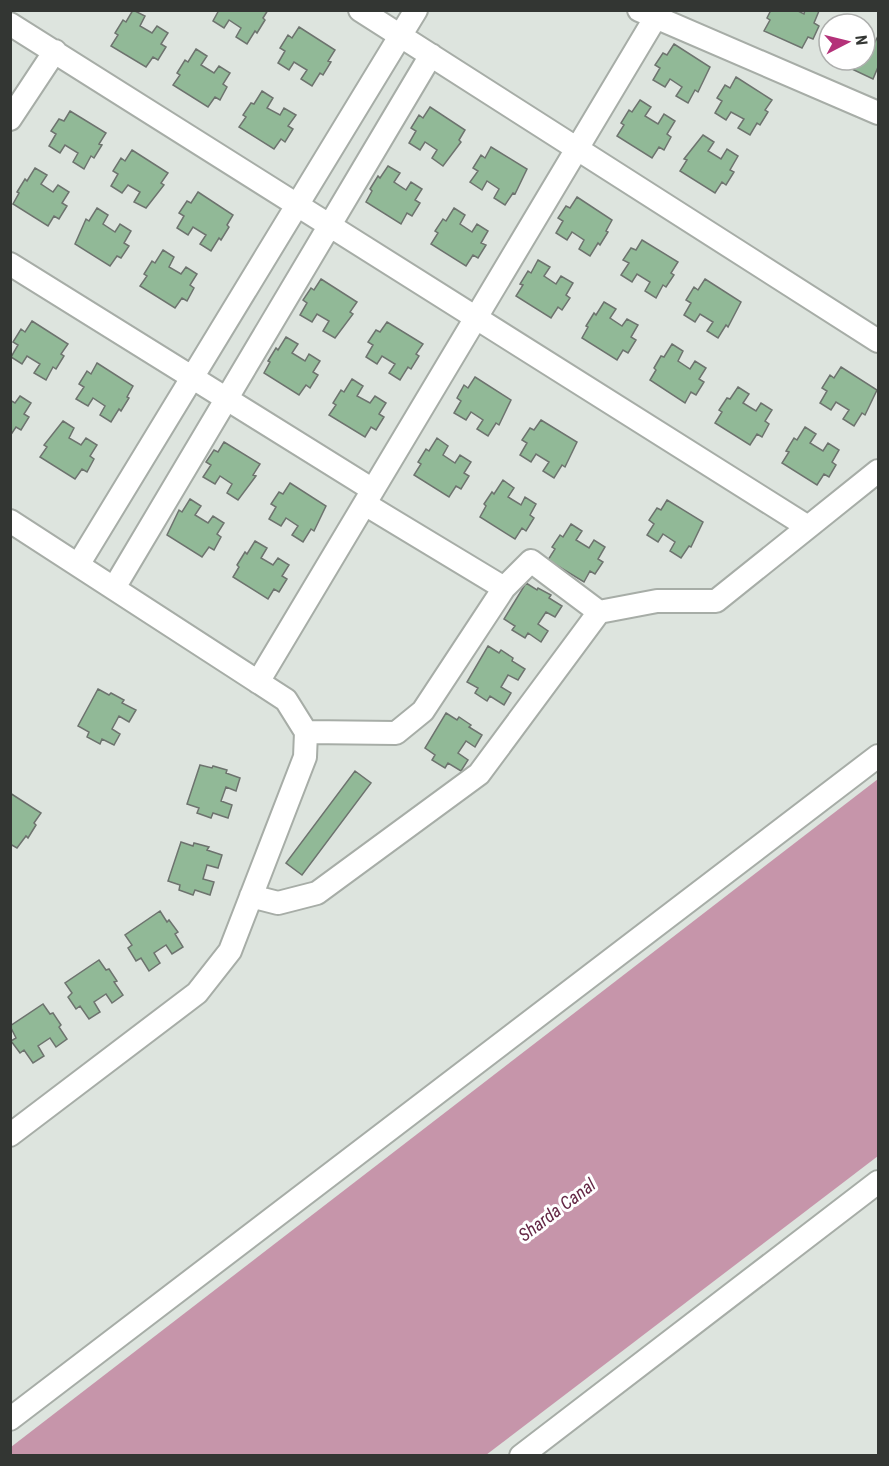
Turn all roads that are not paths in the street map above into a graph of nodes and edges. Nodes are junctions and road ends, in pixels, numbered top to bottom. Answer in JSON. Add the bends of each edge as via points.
{"nodes":[{"id":1,"x":360,"y":10,"type":"edge"},
{"id":2,"x":416,"y":10,"type":"edge"},
{"id":3,"x":652,"y":13,"type":"edge"},
{"id":4,"x":10,"y":24,"type":"edge"},
{"id":5,"x":400,"y":36,"type":"junction"},
{"id":6,"x":55,"y":51,"type":"junction"},
{"id":7,"x":431,"y":55,"type":"junction"},
{"id":8,"x":879,"y":113,"type":"edge"},
{"id":9,"x":10,"y":119,"type":"edge"},
{"id":10,"x":578,"y":149,"type":"junction"},
{"id":11,"x":297,"y":205,"type":"junction"},
{"id":12,"x":330,"y":225,"type":"junction"},
{"id":13,"x":10,"y":264,"type":"edge"},
{"id":14,"x":476,"y":318,"type":"junction"},
{"id":15,"x":879,"y":341,"type":"edge"},
{"id":16,"x":192,"y":377,"type":"junction"},
{"id":17,"x":227,"y":399,"type":"junction"},
{"id":18,"x":879,"y":471,"type":"edge"},
{"id":19,"x":369,"y":497,"type":"junction"},
{"id":20,"x":10,"y":521,"type":"edge"},
{"id":21,"x":808,"y":527,"type":"junction"},
{"id":22,"x":78,"y":565,"type":"junction"},
{"id":23,"x":114,"y":588,"type":"junction"},
{"id":24,"x":504,"y":588,"type":"junction"},
{"id":25,"x":599,"y":612,"type":"junction"},
{"id":26,"x":258,"y":682,"type":"junction"},
{"id":27,"x":306,"y":732,"type":"junction"},
{"id":28,"x":879,"y":756,"type":"edge"},
{"id":29,"x":251,"y":896,"type":"junction"},
{"id":30,"x":10,"y":1135,"type":"edge"},
{"id":31,"x":879,"y":1182,"type":"edge"},
{"id":32,"x":10,"y":1419,"type":"edge"},
{"id":33,"x":521,"y":1455,"type":"edge"}],
"edges":[{"from":1,"to":5,"type":"street"},
{"from":2,"to":5,"type":"street"},
{"from":3,"to":8,"type":"street"},
{"from":3,"to":10,"type":"street"},
{"from":4,"to":6,"type":"street"},
{"from":5,"to":7,"type":"street"},
{"from":5,"to":11,"type":"street"},
{"from":6,"to":9,"type":"street"},
{"from":6,"to":11,"type":"street"},
{"from":7,"to":10,"type":"street"},
{"from":7,"to":12,"type":"street"},
{"from":10,"to":14,"type":"street"},
{"from":10,"to":15,"type":"street"},
{"from":11,"to":12,"type":"street"},
{"from":11,"to":16,"type":"street"},
{"from":12,"to":14,"type":"street"},
{"from":12,"to":17,"type":"street"},
{"from":13,"to":16,"type":"street"},
{"from":14,"to":19,"type":"street"},
{"from":14,"to":21,"type":"street"},
{"from":16,"to":17,"type":"street"},
{"from":16,"to":22,"type":"street"},
{"from":17,"to":19,"type":"street"},
{"from":17,"to":23,"type":"street"},
{"from":18,"to":21,"type":"street"},
{"from":19,"to":24,"type":"street"},
{"from":19,"to":26,"type":"street"},
{"from":20,"to":22,"type":"street"},
{"from":21,"to":25,"type":"street","via":[[716,602],[657,601]]},
{"from":22,"to":23,"type":"street"},
{"from":23,"to":26,"type":"street"},
{"from":24,"to":25,"type":"street","via":[[531,561]]},
{"from":24,"to":27,"type":"street","via":[[423,711],[396,734]]},
{"from":25,"to":29,"type":"street","via":[[479,774],[317,893],[278,903]]},
{"from":26,"to":27,"type":"street","via":[[286,700]]},
{"from":27,"to":29,"type":"street","via":[[305,757]]},
{"from":28,"to":32,"type":"street"},
{"from":29,"to":30,"type":"street","via":[[230,951],[197,993]]},
{"from":31,"to":33,"type":"street"}]}
